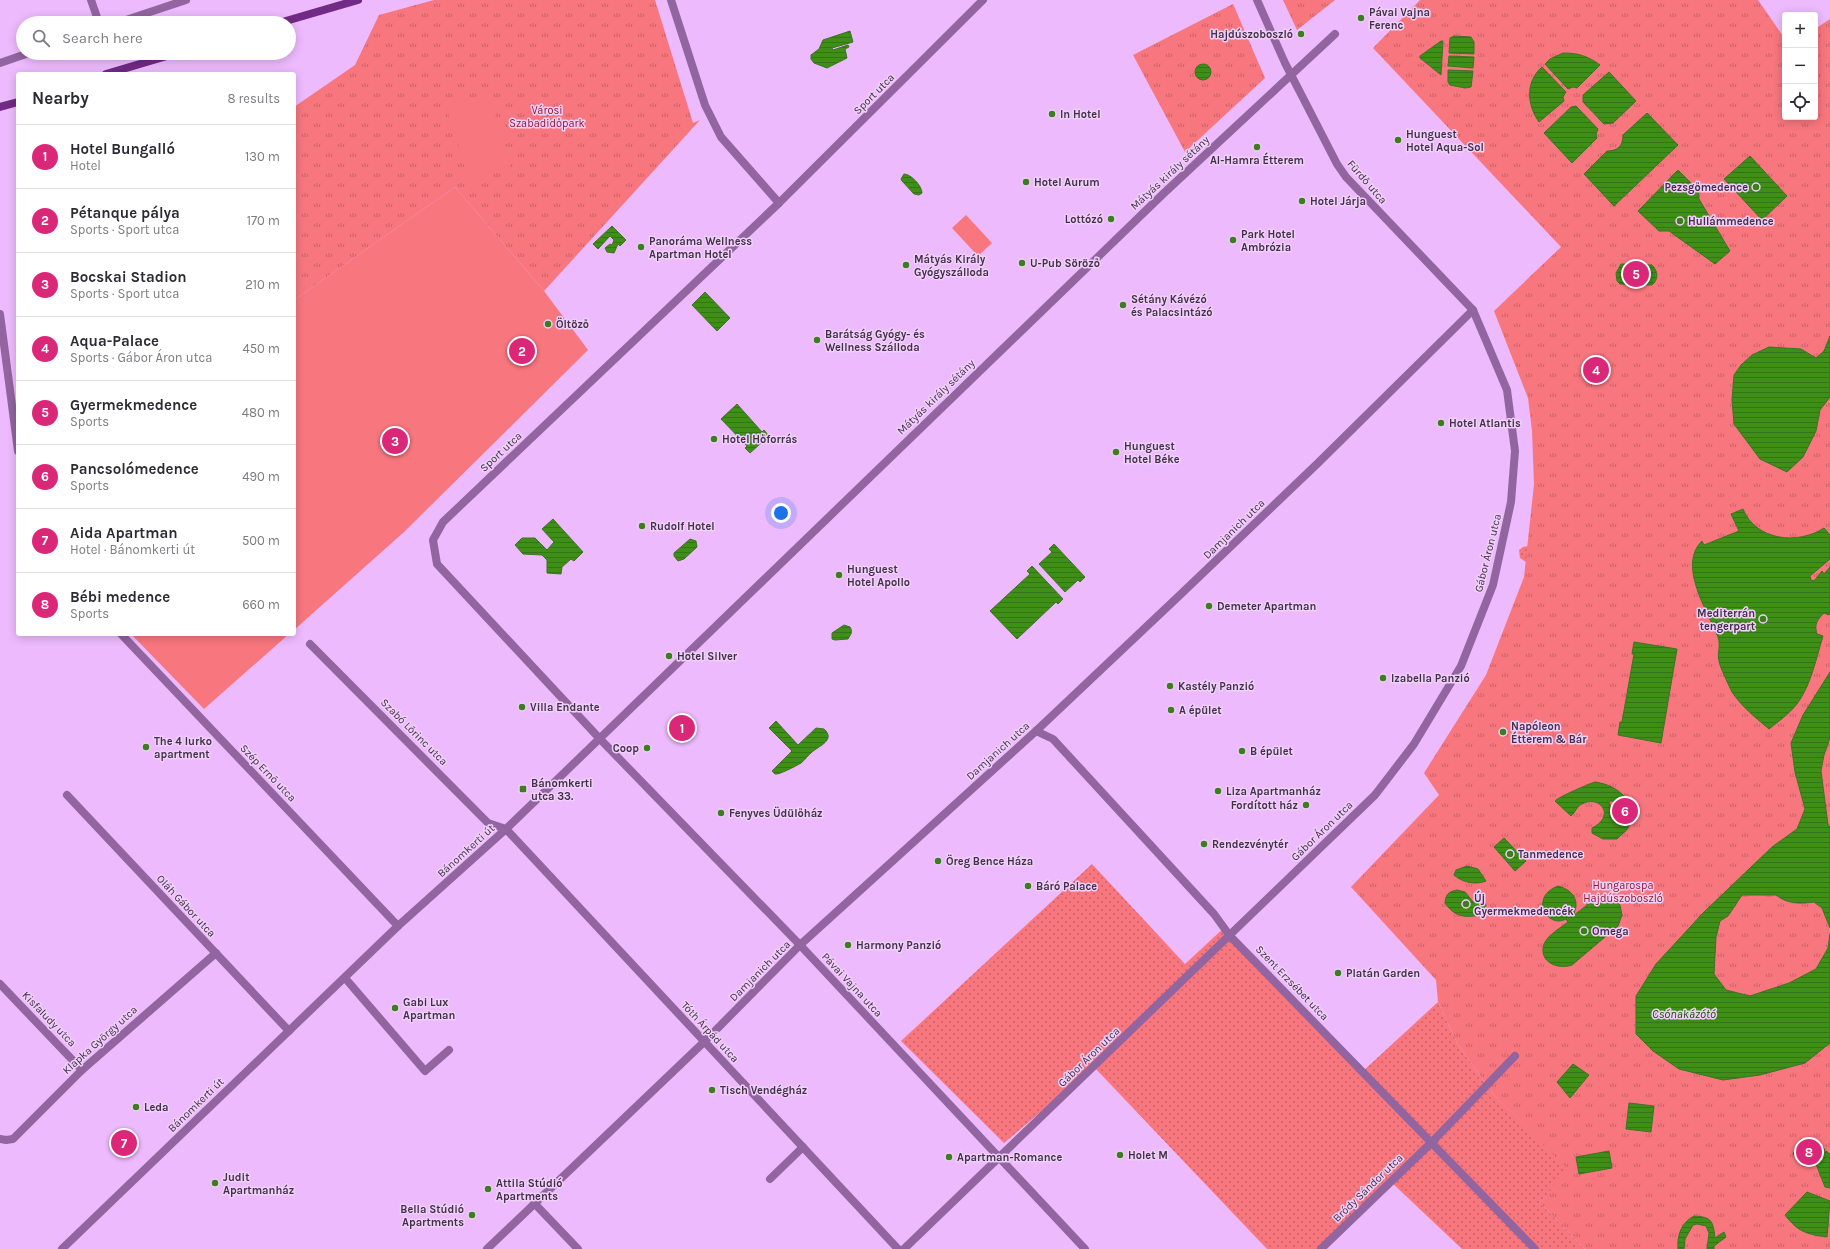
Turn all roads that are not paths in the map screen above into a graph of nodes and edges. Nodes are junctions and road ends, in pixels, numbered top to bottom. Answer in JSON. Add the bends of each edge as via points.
{"nodes":[{"id":1,"x":91,"y":0,"type":"edge"},
{"id":2,"x":186,"y":0,"type":"edge"},
{"id":3,"x":358,"y":0,"type":"edge"},
{"id":4,"x":671,"y":0,"type":"edge"},
{"id":5,"x":984,"y":0,"type":"edge"},
{"id":6,"x":1257,"y":0,"type":"edge"},
{"id":7,"x":97,"y":16,"type":"edge"},
{"id":8,"x":138,"y":16,"type":"edge"},
{"id":9,"x":296,"y":18,"type":"edge"},
{"id":10,"x":1335,"y":34,"type":"dead end"},
{"id":11,"x":16,"y":57,"type":"edge"},
{"id":12,"x":153,"y":60,"type":"edge"},
{"id":13,"x":0,"y":63,"type":"edge"},
{"id":14,"x":113,"y":72,"type":"edge"},
{"id":15,"x":1290,"y":75,"type":"junction"},
{"id":16,"x":16,"y":103,"type":"edge"},
{"id":17,"x":0,"y":107,"type":"edge"},
{"id":18,"x":779,"y":203,"type":"junction"},
{"id":19,"x":1473,"y":310,"type":"junction"},
{"id":20,"x":0,"y":314,"type":"edge"},
{"id":21,"x":16,"y":436,"type":"edge"},
{"id":22,"x":123,"y":636,"type":"edge"},
{"id":23,"x":310,"y":644,"type":"dead end"},
{"id":24,"x":1036,"y":731,"type":"junction"},
{"id":25,"x":600,"y":739,"type":"junction"},
{"id":26,"x":67,"y":795,"type":"dead end"},
{"id":27,"x":506,"y":829,"type":"junction"},
{"id":28,"x":398,"y":926,"type":"junction"},
{"id":29,"x":1230,"y":936,"type":"junction"},
{"id":30,"x":800,"y":945,"type":"junction"},
{"id":31,"x":216,"y":953,"type":"junction"},
{"id":32,"x":345,"y":978,"type":"junction"},
{"id":33,"x":0,"y":984,"type":"edge"},
{"id":34,"x":289,"y":1031,"type":"junction"},
{"id":35,"x":704,"y":1042,"type":"junction"},
{"id":36,"x":449,"y":1050,"type":"dead end"},
{"id":37,"x":1515,"y":1056,"type":"dead end"},
{"id":38,"x":82,"y":1070,"type":"junction"},
{"id":39,"x":0,"y":1139,"type":"edge"},
{"id":40,"x":1431,"y":1143,"type":"junction"},
{"id":41,"x":803,"y":1147,"type":"junction"},
{"id":42,"x":1000,"y":1158,"type":"junction"},
{"id":43,"x":770,"y":1179,"type":"dead end"},
{"id":44,"x":534,"y":1203,"type":"junction"},
{"id":45,"x":62,"y":1249,"type":"edge"},
{"id":46,"x":487,"y":1249,"type":"edge"},
{"id":47,"x":578,"y":1249,"type":"edge"},
{"id":48,"x":898,"y":1249,"type":"edge"},
{"id":49,"x":904,"y":1249,"type":"edge"},
{"id":50,"x":1085,"y":1249,"type":"edge"},
{"id":51,"x":1321,"y":1249,"type":"edge"},
{"id":52,"x":1535,"y":1249,"type":"edge"}],
"edges":[{"from":1,"to":7,"type":"street"},
{"from":2,"to":8,"type":"street"},
{"from":3,"to":9,"type":"street"},
{"from":4,"to":18,"type":"street","via":[[705,105],[721,137]]},
{"from":5,"to":18,"type":"street","name":"Sport utca"},
{"from":6,"to":15,"type":"street","name":"Fürdő utca"},
{"from":10,"to":15,"type":"street","name":"Mátyás király sétány"},
{"from":11,"to":13,"type":"street"},
{"from":12,"to":14,"type":"street"},
{"from":15,"to":19,"type":"street","name":"Fürdő utca","via":[[1346,177]]},
{"from":15,"to":25,"type":"street","name":"Mátyás király sétány","via":[[1073,281]]},
{"from":16,"to":17,"type":"street"},
{"from":18,"to":25,"type":"street","name":"Sport utca","via":[[443,522],[433,540],[437,564]]},
{"from":19,"to":24,"type":"street","name":"Damjanich utca","via":[[1318,463]]},
{"from":19,"to":29,"type":"street","name":"Gábor Áron utca","via":[[1507,390],[1515,451],[1511,502],[1493,585],[1461,666],[1414,744],[1375,795]]},
{"from":20,"to":21,"type":"street"},
{"from":22,"to":28,"type":"street","name":"Szép Ernő utca"},
{"from":23,"to":27,"type":"street","name":"Szabó Lőrinc utca","via":[[488,823]]},
{"from":24,"to":29,"type":"street","name":"Szent Erzsébet utca","via":[[1052,739],[1214,914]]},
{"from":24,"to":30,"type":"street","name":"Damjanich utca"},
{"from":25,"to":27,"type":"street","name":"Bánomkerti út"},
{"from":25,"to":30,"type":"street","name":"Pávai Vajna utca"},
{"from":26,"to":31,"type":"street","name":"Oláh Gábor utca"},
{"from":27,"to":28,"type":"street","name":"Bánomkerti út"},
{"from":27,"to":35,"type":"street","name":"Tóth Árpád utca"},
{"from":28,"to":32,"type":"street","name":"Bánomkerti út"},
{"from":29,"to":40,"type":"street","name":"Szent Erzsébet utca"},
{"from":29,"to":42,"type":"street","name":"Gábor Áron utca"},
{"from":30,"to":35,"type":"street","name":"Damjanich utca"},
{"from":30,"to":42,"type":"street","name":"Pávai Vajna utca"},
{"from":31,"to":34,"type":"street","name":"Oláh Gábor utca"},
{"from":31,"to":38,"type":"street","name":"Klapka György utca"},
{"from":32,"to":34,"type":"street","name":"Bánomkerti út"},
{"from":32,"to":36,"type":"street","via":[[425,1071]]},
{"from":33,"to":38,"type":"street","name":"Kisfaludy utca"},
{"from":34,"to":45,"type":"street","name":"Bánomkerti út"},
{"from":35,"to":41,"type":"street","name":"Tóth Árpád utca"},
{"from":35,"to":44,"type":"street","name":"Damjanich utca"},
{"from":37,"to":40,"type":"street","name":"Bródy Sándor utca"},
{"from":38,"to":39,"type":"street","name":"Klapka György utca","via":[[13,1139]]},
{"from":40,"to":51,"type":"street","name":"Bródy Sándor utca"},
{"from":40,"to":52,"type":"street","name":"Szent Erzsébet utca"},
{"from":41,"to":43,"type":"street"},
{"from":41,"to":48,"type":"street","name":"Tóth Árpád utca"},
{"from":42,"to":49,"type":"street","name":"Gábor Áron utca"},
{"from":42,"to":50,"type":"street","name":"Pávai Vajna utca"},
{"from":44,"to":46,"type":"street","name":"Damjanich utca"},
{"from":44,"to":47,"type":"street"}]}
